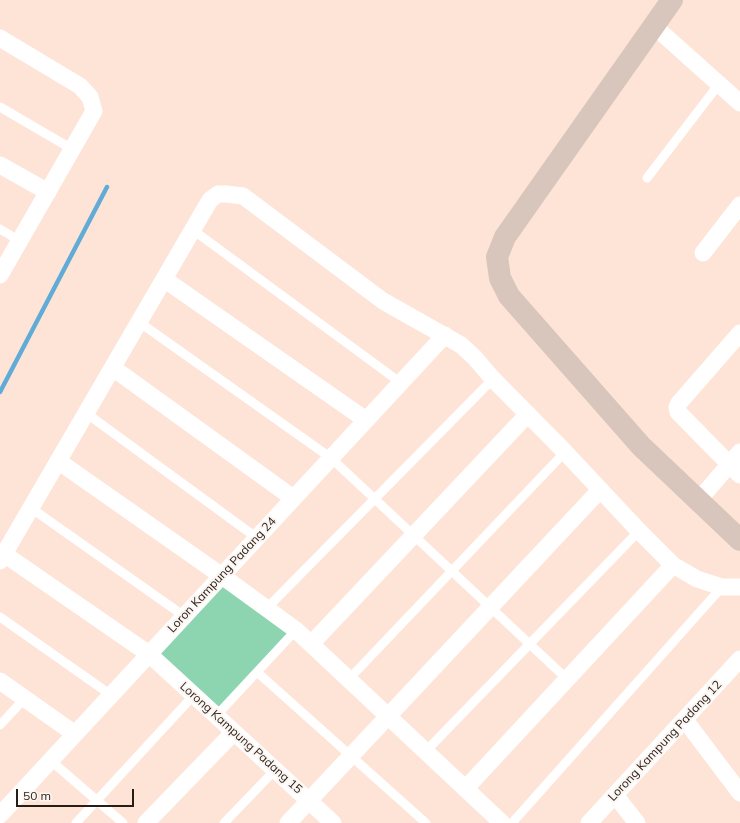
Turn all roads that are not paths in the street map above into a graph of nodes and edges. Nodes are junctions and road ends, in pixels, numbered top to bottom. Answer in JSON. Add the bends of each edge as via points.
{"nodes":[{"id":1,"x":672,"y":0,"type":"edge"},
{"id":2,"x":654,"y":26,"type":"junction"},
{"id":3,"x":0,"y":38,"type":"edge"},
{"id":4,"x":719,"y":84,"type":"junction"},
{"id":5,"x":740,"y":104,"type":"edge"},
{"id":6,"x":0,"y":107,"type":"edge"},
{"id":7,"x":72,"y":149,"type":"junction"},
{"id":8,"x":0,"y":165,"type":"edge"},
{"id":9,"x":647,"y":178,"type":"dead end"},
{"id":10,"x":48,"y":192,"type":"junction"},
{"id":11,"x":740,"y":205,"type":"edge"},
{"id":12,"x":0,"y":229,"type":"edge"},
{"id":13,"x":193,"y":230,"type":"junction"},
{"id":14,"x":20,"y":241,"type":"junction"},
{"id":15,"x":703,"y":253,"type":"dead end"},
{"id":16,"x":0,"y":275,"type":"edge"},
{"id":17,"x":164,"y":279,"type":"junction"},
{"id":18,"x":139,"y":322,"type":"junction"},
{"id":19,"x":740,"y":333,"type":"edge"},
{"id":20,"x":445,"y":335,"type":"junction"},
{"id":21,"x":112,"y":368,"type":"junction"},
{"id":22,"x":494,"y":379,"type":"junction"},
{"id":23,"x":401,"y":383,"type":"junction"},
{"id":24,"x":86,"y":413,"type":"junction"},
{"id":25,"x":528,"y":414,"type":"junction"},
{"id":26,"x":366,"y":420,"type":"junction"},
{"id":27,"x":565,"y":452,"type":"junction"},
{"id":28,"x":331,"y":458,"type":"junction"},
{"id":29,"x":58,"y":461,"type":"junction"},
{"id":30,"x":737,"y":464,"type":"edge"},
{"id":31,"x":600,"y":490,"type":"junction"},
{"id":32,"x":294,"y":498,"type":"junction"},
{"id":33,"x":375,"y":499,"type":"junction"},
{"id":34,"x":698,"y":501,"type":"junction"},
{"id":35,"x":31,"y":508,"type":"junction"},
{"id":36,"x":639,"y":531,"type":"junction"},
{"id":37,"x":412,"y":535,"type":"junction"},
{"id":38,"x":257,"y":538,"type":"junction"},
{"id":39,"x":740,"y":540,"type":"edge"},
{"id":40,"x":2,"y":558,"type":"edge"},
{"id":41,"x":673,"y":565,"type":"junction"},
{"id":42,"x":451,"y":571,"type":"junction"},
{"id":43,"x":222,"y":576,"type":"junction"},
{"id":44,"x":722,"y":587,"type":"junction"},
{"id":45,"x":740,"y":587,"type":"edge"},
{"id":46,"x":490,"y":607,"type":"junction"},
{"id":47,"x":267,"y":608,"type":"junction"},
{"id":48,"x":184,"y":616,"type":"junction"},
{"id":49,"x":0,"y":617,"type":"edge"},
{"id":50,"x":296,"y":630,"type":"junction"},
{"id":51,"x":311,"y":644,"type":"junction"},
{"id":52,"x":530,"y":644,"type":"junction"},
{"id":53,"x":149,"y":654,"type":"junction"},
{"id":54,"x":740,"y":660,"type":"edge"},
{"id":55,"x":257,"y":672,"type":"junction"},
{"id":56,"x":349,"y":679,"type":"junction"},
{"id":57,"x":567,"y":679,"type":"junction"},
{"id":58,"x":0,"y":680,"type":"edge"},
{"id":59,"x":111,"y":695,"type":"junction"},
{"id":60,"x":194,"y":695,"type":"junction"},
{"id":61,"x":25,"y":698,"type":"junction"},
{"id":62,"x":216,"y":716,"type":"junction"},
{"id":63,"x":388,"y":716,"type":"junction"},
{"id":64,"x":685,"y":720,"type":"junction"},
{"id":65,"x":0,"y":725,"type":"edge"},
{"id":66,"x":234,"y":732,"type":"junction"},
{"id":67,"x":75,"y":734,"type":"junction"},
{"id":68,"x":426,"y":751,"type":"junction"},
{"id":69,"x":351,"y":755,"type":"junction"},
{"id":70,"x":50,"y":760,"type":"junction"},
{"id":71,"x":275,"y":770,"type":"junction"},
{"id":72,"x":466,"y":788,"type":"junction"},
{"id":73,"x":740,"y":793,"type":"edge"},
{"id":74,"x":616,"y":795,"type":"junction"},
{"id":75,"x":97,"y":800,"type":"junction"},
{"id":76,"x":309,"y":801,"type":"junction"},
{"id":77,"x":0,"y":815,"type":"edge"},
{"id":78,"x":76,"y":823,"type":"edge"},
{"id":79,"x":123,"y":823,"type":"edge"},
{"id":80,"x":146,"y":823,"type":"edge"},
{"id":81,"x":224,"y":823,"type":"edge"},
{"id":82,"x":288,"y":823,"type":"edge"},
{"id":83,"x":333,"y":823,"type":"edge"},
{"id":84,"x":426,"y":823,"type":"edge"},
{"id":85,"x":502,"y":823,"type":"edge"},
{"id":86,"x":512,"y":823,"type":"edge"},
{"id":87,"x":589,"y":823,"type":"edge"},
{"id":88,"x":637,"y":823,"type":"edge"}],
"edges":[{"from":1,"to":2,"type":"street"},
{"from":2,"to":4,"type":"street"},
{"from":2,"to":34,"type":"street","via":[[505,237],[497,257],[500,278],[509,296],[641,446]]},
{"from":3,"to":7,"type":"street","via":[[80,86],[90,97],[94,111]]},
{"from":4,"to":5,"type":"street"},
{"from":4,"to":9,"type":"lane"},
{"from":6,"to":7,"type":"lane"},
{"from":7,"to":10,"type":"street"},
{"from":8,"to":10,"type":"street"},
{"from":10,"to":14,"type":"street"},
{"from":11,"to":15,"type":"street"},
{"from":12,"to":14,"type":"lane"},
{"from":13,"to":17,"type":"street"},
{"from":13,"to":20,"type":"street","via":[[210,200],[218,194],[243,196],[384,300]]},
{"from":13,"to":23,"type":"lane"},
{"from":14,"to":16,"type":"street"},
{"from":17,"to":18,"type":"street"},
{"from":17,"to":26,"type":"street"},
{"from":18,"to":21,"type":"street"},
{"from":18,"to":28,"type":"lane"},
{"from":19,"to":30,"type":"street","via":[[677,407],[678,412]]},
{"from":20,"to":22,"type":"street","via":[[470,353]]},
{"from":20,"to":23,"type":"street","name":"Loron Kampung Padang 24"},
{"from":21,"to":24,"type":"street"},
{"from":21,"to":32,"type":"street"},
{"from":22,"to":25,"type":"street"},
{"from":22,"to":33,"type":"lane"},
{"from":23,"to":26,"type":"street","name":"Loron Kampung Padang 24"},
{"from":24,"to":29,"type":"street"},
{"from":24,"to":38,"type":"lane"},
{"from":25,"to":27,"type":"street"},
{"from":25,"to":37,"type":"street"},
{"from":26,"to":28,"type":"street","name":"Loron Kampung Padang 24"},
{"from":27,"to":31,"type":"street"},
{"from":27,"to":42,"type":"lane"},
{"from":28,"to":32,"type":"street","name":"Loron Kampung Padang 24"},
{"from":28,"to":33,"type":"lane"},
{"from":29,"to":35,"type":"street"},
{"from":29,"to":43,"type":"street"},
{"from":30,"to":34,"type":"street"},
{"from":31,"to":36,"type":"street"},
{"from":31,"to":46,"type":"street"},
{"from":32,"to":38,"type":"street","name":"Loron Kampung Padang 24"},
{"from":33,"to":37,"type":"lane"},
{"from":33,"to":47,"type":"lane"},
{"from":34,"to":39,"type":"street"},
{"from":35,"to":40,"type":"street"},
{"from":35,"to":48,"type":"lane"},
{"from":36,"to":41,"type":"street"},
{"from":36,"to":52,"type":"lane"},
{"from":37,"to":42,"type":"lane"},
{"from":37,"to":51,"type":"street"},
{"from":38,"to":43,"type":"street","name":"Loron Kampung Padang 24"},
{"from":40,"to":53,"type":"street","name":"Lorong Kampung Padang 15"},
{"from":41,"to":44,"type":"street","via":[[697,579]]},
{"from":41,"to":57,"type":"street"},
{"from":42,"to":46,"type":"lane"},
{"from":42,"to":56,"type":"lane"},
{"from":43,"to":47,"type":"street"},
{"from":43,"to":48,"type":"street","name":"Loron Kampung Padang 24"},
{"from":44,"to":45,"type":"street"},
{"from":44,"to":86,"type":"lane"},
{"from":46,"to":52,"type":"lane"},
{"from":46,"to":63,"type":"street"},
{"from":47,"to":50,"type":"street"},
{"from":48,"to":53,"type":"street","name":"Loron Kampung Padang 24"},
{"from":49,"to":59,"type":"lane"},
{"from":50,"to":51,"type":"street"},
{"from":50,"to":55,"type":"lane"},
{"from":51,"to":56,"type":"street"},
{"from":52,"to":57,"type":"lane"},
{"from":52,"to":68,"type":"lane"},
{"from":53,"to":59,"type":"street","name":"Loron Kampung Padang 24"},
{"from":53,"to":60,"type":"street","name":"Lorong Kampung Padang 15"},
{"from":54,"to":64,"type":"street","name":"Lorong Kampung Padang 12"},
{"from":55,"to":62,"type":"lane"},
{"from":55,"to":69,"type":"lane"},
{"from":56,"to":63,"type":"street"},
{"from":57,"to":72,"type":"street"},
{"from":58,"to":61,"type":"street"},
{"from":59,"to":67,"type":"street","name":"Loron Kampung Padang 24"},
{"from":60,"to":62,"type":"street","name":"Lorong Kampung Padang 15"},
{"from":60,"to":75,"type":"lane"},
{"from":61,"to":65,"type":"lane"},
{"from":61,"to":67,"type":"street"},
{"from":62,"to":66,"type":"street","name":"Lorong Kampung Padang 15"},
{"from":63,"to":68,"type":"street"},
{"from":63,"to":69,"type":"street"},
{"from":64,"to":73,"type":"street"},
{"from":64,"to":74,"type":"street","name":"Lorong Kampung Padang 12"},
{"from":66,"to":71,"type":"street","name":"Lorong Kampung Padang 15"},
{"from":66,"to":80,"type":"street"},
{"from":67,"to":70,"type":"street","name":"Loron Kampung Padang 24"},
{"from":68,"to":72,"type":"street"},
{"from":69,"to":76,"type":"street"},
{"from":69,"to":84,"type":"lane"},
{"from":70,"to":75,"type":"lane"},
{"from":70,"to":77,"type":"street","name":"Loron Kampung Padang 24"},
{"from":71,"to":76,"type":"street","name":"Lorong Kampung Padang 15"},
{"from":71,"to":81,"type":"lane"},
{"from":72,"to":85,"type":"street"},
{"from":74,"to":87,"type":"street","name":"Lorong Kampung Padang 12"},
{"from":74,"to":88,"type":"street"},
{"from":75,"to":78,"type":"lane"},
{"from":75,"to":79,"type":"lane"},
{"from":76,"to":82,"type":"street"},
{"from":76,"to":83,"type":"street","name":"Lorong Kampung Padang 15"}]}
